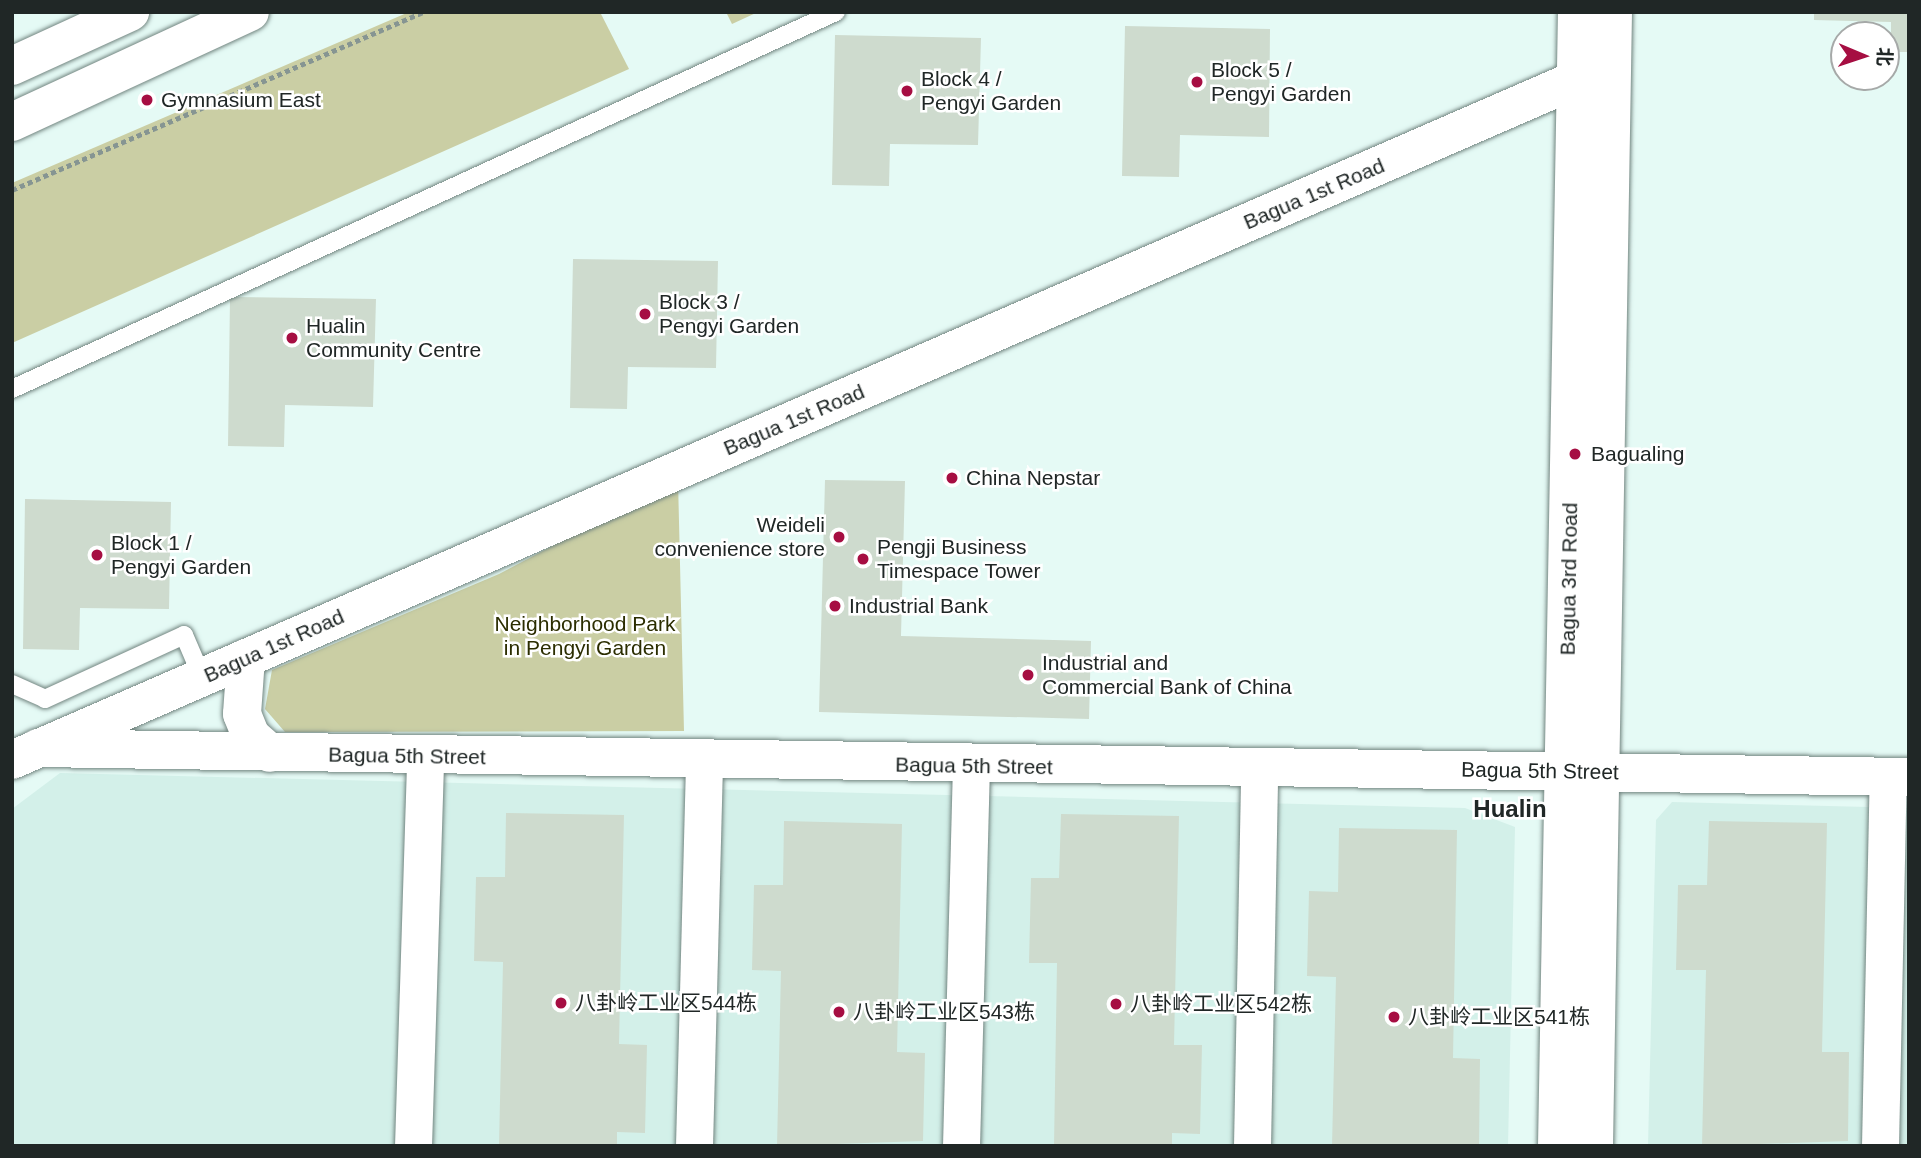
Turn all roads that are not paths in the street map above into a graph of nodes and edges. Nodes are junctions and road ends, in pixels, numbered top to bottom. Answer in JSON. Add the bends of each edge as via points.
{"nodes":[{"id":1,"x":130,"y":12,"type":"edge"},
{"id":2,"x":250,"y":12,"type":"edge"},
{"id":3,"x":836,"y":12,"type":"edge"},
{"id":4,"x":1577,"y":12,"type":"edge"},
{"id":5,"x":1613,"y":12,"type":"edge"},
{"id":6,"x":12,"y":66,"type":"edge"},
{"id":7,"x":1575,"y":80,"type":"junction"},
{"id":8,"x":12,"y":122,"type":"edge"},
{"id":9,"x":12,"y":389,"type":"edge"},
{"id":10,"x":246,"y":658,"type":"junction"},
{"id":11,"x":202,"y":677,"type":"junction"},
{"id":12,"x":12,"y":684,"type":"edge"},
{"id":13,"x":270,"y":753,"type":"junction"},
{"id":14,"x":25,"y":754,"type":"edge"},
{"id":15,"x":425,"y":756,"type":"junction"},
{"id":16,"x":705,"y":762,"type":"junction"},
{"id":17,"x":971,"y":766,"type":"junction"},
{"id":18,"x":1259,"y":770,"type":"junction"},
{"id":19,"x":1584,"y":772,"type":"junction"},
{"id":20,"x":1898,"y":777,"type":"edge"},
{"id":21,"x":413,"y":1146,"type":"edge"},
{"id":22,"x":694,"y":1146,"type":"edge"},
{"id":23,"x":961,"y":1146,"type":"edge"},
{"id":24,"x":1252,"y":1146,"type":"edge"},
{"id":25,"x":1557,"y":1146,"type":"edge"},
{"id":26,"x":1594,"y":1146,"type":"edge"},
{"id":27,"x":1880,"y":1146,"type":"edge"}],
"edges":[{"from":1,"to":6,"type":"street"},
{"from":2,"to":8,"type":"street"},
{"from":3,"to":9,"type":"lane"},
{"from":4,"to":7,"type":"street","name":"Bagua 3rd Road"},
{"from":5,"to":19,"type":"street","name":"Bagua 3rd Road"},
{"from":7,"to":10,"type":"street","name":"Bagua 1st Road"},
{"from":7,"to":19,"type":"street","name":"Bagua 3rd Road"},
{"from":10,"to":11,"type":"street","name":"Bagua 1st Road"},
{"from":10,"to":13,"type":"street","via":[[242,713],[251,736]]},
{"from":11,"to":12,"type":"lane","via":[[184,635],[45,699]]},
{"from":11,"to":14,"type":"street","name":"Bagua 1st Road"},
{"from":13,"to":14,"type":"street","name":"Bagua 5th Street"},
{"from":13,"to":15,"type":"street","name":"Bagua 5th Street"},
{"from":15,"to":16,"type":"street","name":"Bagua 5th Street"},
{"from":15,"to":21,"type":"street"},
{"from":16,"to":17,"type":"street","name":"Bagua 5th Street"},
{"from":16,"to":22,"type":"street"},
{"from":17,"to":18,"type":"street","name":"Bagua 5th Street"},
{"from":17,"to":23,"type":"street"},
{"from":18,"to":19,"type":"street","name":"Bagua 5th Street"},
{"from":18,"to":24,"type":"street"},
{"from":19,"to":20,"type":"street","name":"Bagua 5th Street"},
{"from":19,"to":25,"type":"street","name":"Bagua 3rd Road"},
{"from":19,"to":26,"type":"street","name":"Bagua 3rd Road"},
{"from":20,"to":27,"type":"street"}]}
